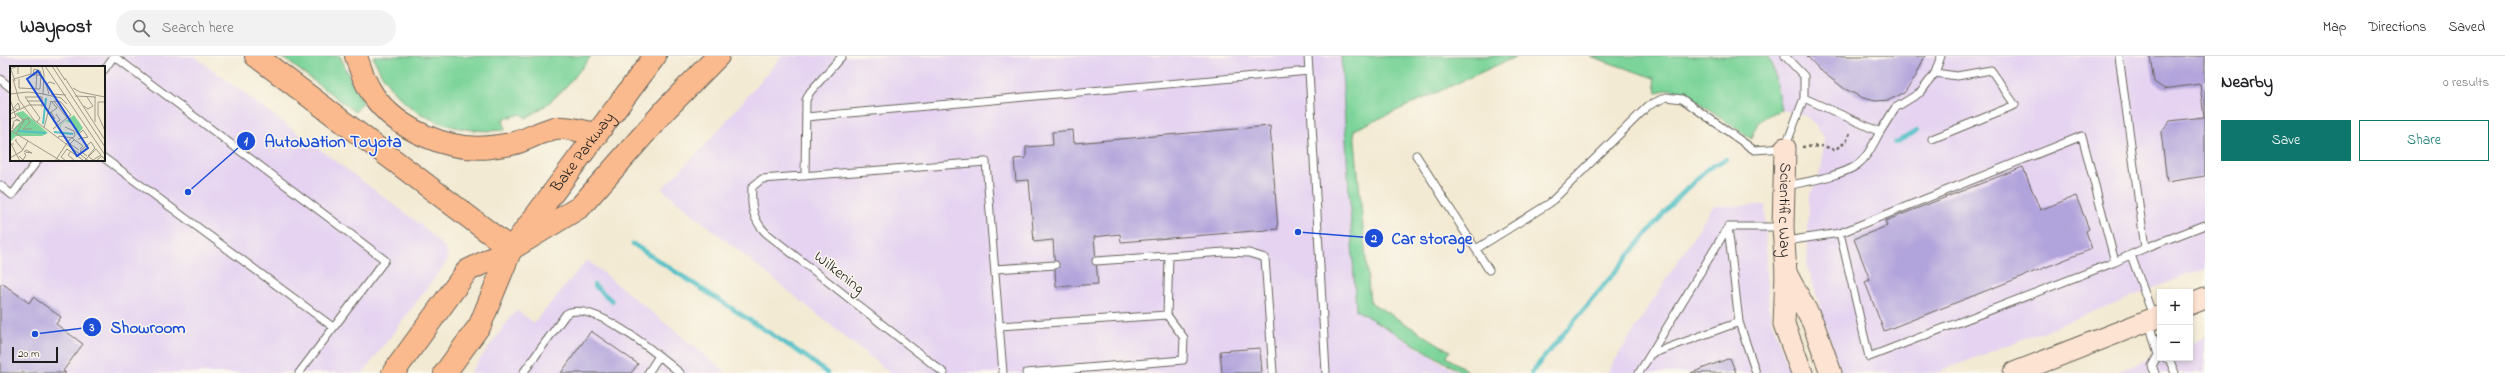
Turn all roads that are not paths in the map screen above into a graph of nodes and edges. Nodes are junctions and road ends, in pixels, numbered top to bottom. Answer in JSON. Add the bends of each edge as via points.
{"nodes":[{"id":1,"x":114,"y":56,"type":"edge"},
{"id":2,"x":256,"y":56,"type":"edge"},
{"id":3,"x":356,"y":56,"type":"edge"},
{"id":4,"x":655,"y":56,"type":"edge"},
{"id":5,"x":718,"y":56,"type":"edge"},
{"id":6,"x":842,"y":56,"type":"edge"},
{"id":7,"x":1308,"y":56,"type":"edge"},
{"id":8,"x":1785,"y":56,"type":"edge"},
{"id":9,"x":1941,"y":56,"type":"edge"},
{"id":10,"x":2119,"y":56,"type":"edge"},
{"id":11,"x":105,"y":69,"type":"edge"},
{"id":12,"x":1309,"y":72,"type":"junction"},
{"id":13,"x":1936,"y":73,"type":"junction"},
{"id":14,"x":0,"y":79,"type":"edge"},
{"id":15,"x":10,"y":87,"type":"edge"},
{"id":16,"x":1804,"y":98,"type":"junction"},
{"id":17,"x":806,"y":117,"type":"junction"},
{"id":18,"x":1880,"y":132,"type":"junction"},
{"id":19,"x":597,"y":134,"type":"junction"},
{"id":20,"x":1932,"y":139,"type":"dead end"},
{"id":21,"x":1786,"y":148,"type":"junction"},
{"id":22,"x":1416,"y":155,"type":"dead end"},
{"id":23,"x":105,"y":159,"type":"edge"},
{"id":24,"x":37,"y":161,"type":"edge"},
{"id":25,"x":805,"y":176,"type":"junction"},
{"id":26,"x":0,"y":185,"type":"edge"},
{"id":27,"x":1784,"y":186,"type":"junction"},
{"id":28,"x":2205,"y":225,"type":"edge"},
{"id":29,"x":1728,"y":227,"type":"junction"},
{"id":30,"x":1840,"y":232,"type":"junction"},
{"id":31,"x":1783,"y":235,"type":"junction"},
{"id":32,"x":2145,"y":248,"type":"junction"},
{"id":33,"x":511,"y":249,"type":"junction"},
{"id":34,"x":1476,"y":250,"type":"junction"},
{"id":35,"x":2131,"y":255,"type":"junction"},
{"id":36,"x":1169,"y":257,"type":"junction"},
{"id":37,"x":1096,"y":261,"type":"dead end"},
{"id":38,"x":2115,"y":262,"type":"junction"},
{"id":39,"x":1055,"y":265,"type":"dead end"},
{"id":40,"x":995,"y":269,"type":"junction"},
{"id":41,"x":1489,"y":270,"type":"dead end"},
{"id":42,"x":1786,"y":273,"type":"junction"},
{"id":43,"x":2205,"y":298,"type":"edge"},
{"id":44,"x":2193,"y":303,"type":"edge"},
{"id":45,"x":1167,"y":314,"type":"junction"},
{"id":46,"x":2154,"y":318,"type":"edge"},
{"id":47,"x":1739,"y":322,"type":"junction"},
{"id":48,"x":999,"y":326,"type":"junction"},
{"id":49,"x":334,"y":327,"type":"junction"},
{"id":50,"x":2157,"y":334,"type":"edge"},
{"id":51,"x":1651,"y":354,"type":"junction"},
{"id":52,"x":660,"y":356,"type":"junction"},
{"id":53,"x":2157,"y":360,"type":"edge"},
{"id":54,"x":2169,"y":361,"type":"edge"},
{"id":55,"x":299,"y":373,"type":"edge"},
{"id":56,"x":393,"y":373,"type":"edge"},
{"id":57,"x":445,"y":373,"type":"edge"},
{"id":58,"x":523,"y":373,"type":"edge"},
{"id":59,"x":648,"y":373,"type":"edge"},
{"id":60,"x":680,"y":373,"type":"edge"},
{"id":61,"x":944,"y":373,"type":"edge"},
{"id":62,"x":1003,"y":373,"type":"edge"},
{"id":63,"x":1026,"y":373,"type":"edge"},
{"id":64,"x":1273,"y":373,"type":"edge"},
{"id":65,"x":1326,"y":373,"type":"edge"},
{"id":66,"x":1639,"y":373,"type":"edge"},
{"id":67,"x":1756,"y":373,"type":"edge"},
{"id":68,"x":1802,"y":373,"type":"edge"},
{"id":69,"x":1831,"y":373,"type":"edge"},
{"id":70,"x":2014,"y":373,"type":"edge"},
{"id":71,"x":2155,"y":373,"type":"edge"},
{"id":72,"x":2175,"y":373,"type":"edge"}],
"edges":[{"from":1,"to":11,"type":"lane"},
{"from":1,"to":49,"type":"lane","via":[[385,260]]},
{"from":2,"to":33,"type":"main road"},
{"from":3,"to":19,"type":"main road","via":[[360,70],[374,95],[391,114],[414,130],[441,142],[488,147],[516,143],[556,128]]},
{"from":4,"to":19,"type":"main road","name":"Bake Parkway"},
{"from":5,"to":33,"type":"main road","via":[[667,108],[580,206]]},
{"from":6,"to":17,"type":"lane","via":[[810,92],[806,100]]},
{"from":7,"to":12,"type":"lane"},
{"from":8,"to":16,"type":"lane","via":[[1804,76]]},
{"from":9,"to":13,"type":"lane"},
{"from":10,"to":32,"type":"lane"},
{"from":12,"to":17,"type":"lane"},
{"from":12,"to":65,"type":"lane"},
{"from":13,"to":18,"type":"lane","via":[[1921,92],[1895,108]]},
{"from":13,"to":20,"type":"lane","via":[[1957,76],[1991,70],[2015,104]]},
{"from":14,"to":15,"type":"lane"},
{"from":16,"to":18,"type":"lane"},
{"from":16,"to":21,"type":"lane"},
{"from":17,"to":25,"type":"lane"},
{"from":18,"to":27,"type":"lane","via":[[1868,154],[1857,166],[1815,180]]},
{"from":19,"to":33,"type":"main road","name":"Bake Parkway"},
{"from":21,"to":27,"type":"street","name":"Scientific Way"},
{"from":21,"to":34,"type":"lane","via":[[1754,150],[1682,99],[1666,97],[1648,106],[1550,203]]},
{"from":22,"to":34,"type":"lane"},
{"from":23,"to":49,"type":"lane"},
{"from":24,"to":26,"type":"lane","via":[[12,195]]},
{"from":25,"to":40,"type":"lane","via":[[986,162]]},
{"from":25,"to":61,"type":"lane","name":"Wilkening","via":[[762,179],[752,187],[751,201],[755,222]]},
{"from":27,"to":31,"type":"street","name":"Scientific Way"},
{"from":28,"to":32,"type":"lane"},
{"from":29,"to":31,"type":"lane"},
{"from":29,"to":47,"type":"lane"},
{"from":29,"to":51,"type":"lane"},
{"from":30,"to":31,"type":"lane"},
{"from":30,"to":38,"type":"lane","via":[[2082,136]]},
{"from":30,"to":38,"type":"lane","via":[[1869,357]]},
{"from":31,"to":42,"type":"street","name":"Scientific Way"},
{"from":32,"to":35,"type":"lane"},
{"from":33,"to":56,"type":"main road","name":"Bake Parkway","via":[[467,271]]},
{"from":33,"to":57,"type":"main road","name":"Bake Parkway","via":[[480,325]]},
{"from":34,"to":41,"type":"lane"},
{"from":35,"to":38,"type":"lane"},
{"from":35,"to":46,"type":"lane"},
{"from":36,"to":37,"type":"lane"},
{"from":36,"to":45,"type":"lane"},
{"from":36,"to":64,"type":"lane","via":[[1249,252],[1265,258]]},
{"from":39,"to":40,"type":"lane"},
{"from":40,"to":48,"type":"lane"},
{"from":42,"to":68,"type":"street","name":"Scientific Way","via":[[1784,324]]},
{"from":42,"to":69,"type":"street","name":"Scientific Way","via":[[1812,323]]},
{"from":43,"to":44,"type":"street"},
{"from":45,"to":48,"type":"lane"},
{"from":45,"to":63,"type":"lane","via":[[1184,338],[1183,360]]},
{"from":46,"to":50,"type":"lane"},
{"from":46,"to":70,"type":"street"},
{"from":47,"to":51,"type":"lane"},
{"from":47,"to":67,"type":"lane"},
{"from":48,"to":62,"type":"lane"},
{"from":49,"to":55,"type":"lane"},
{"from":51,"to":66,"type":"lane"},
{"from":52,"to":58,"type":"lane","via":[[622,328],[580,310],[572,310],[566,314]]},
{"from":52,"to":59,"type":"lane"},
{"from":52,"to":60,"type":"lane"},
{"from":53,"to":71,"type":"lane","via":[[2152,366]]},
{"from":54,"to":72,"type":"lane"}]}
